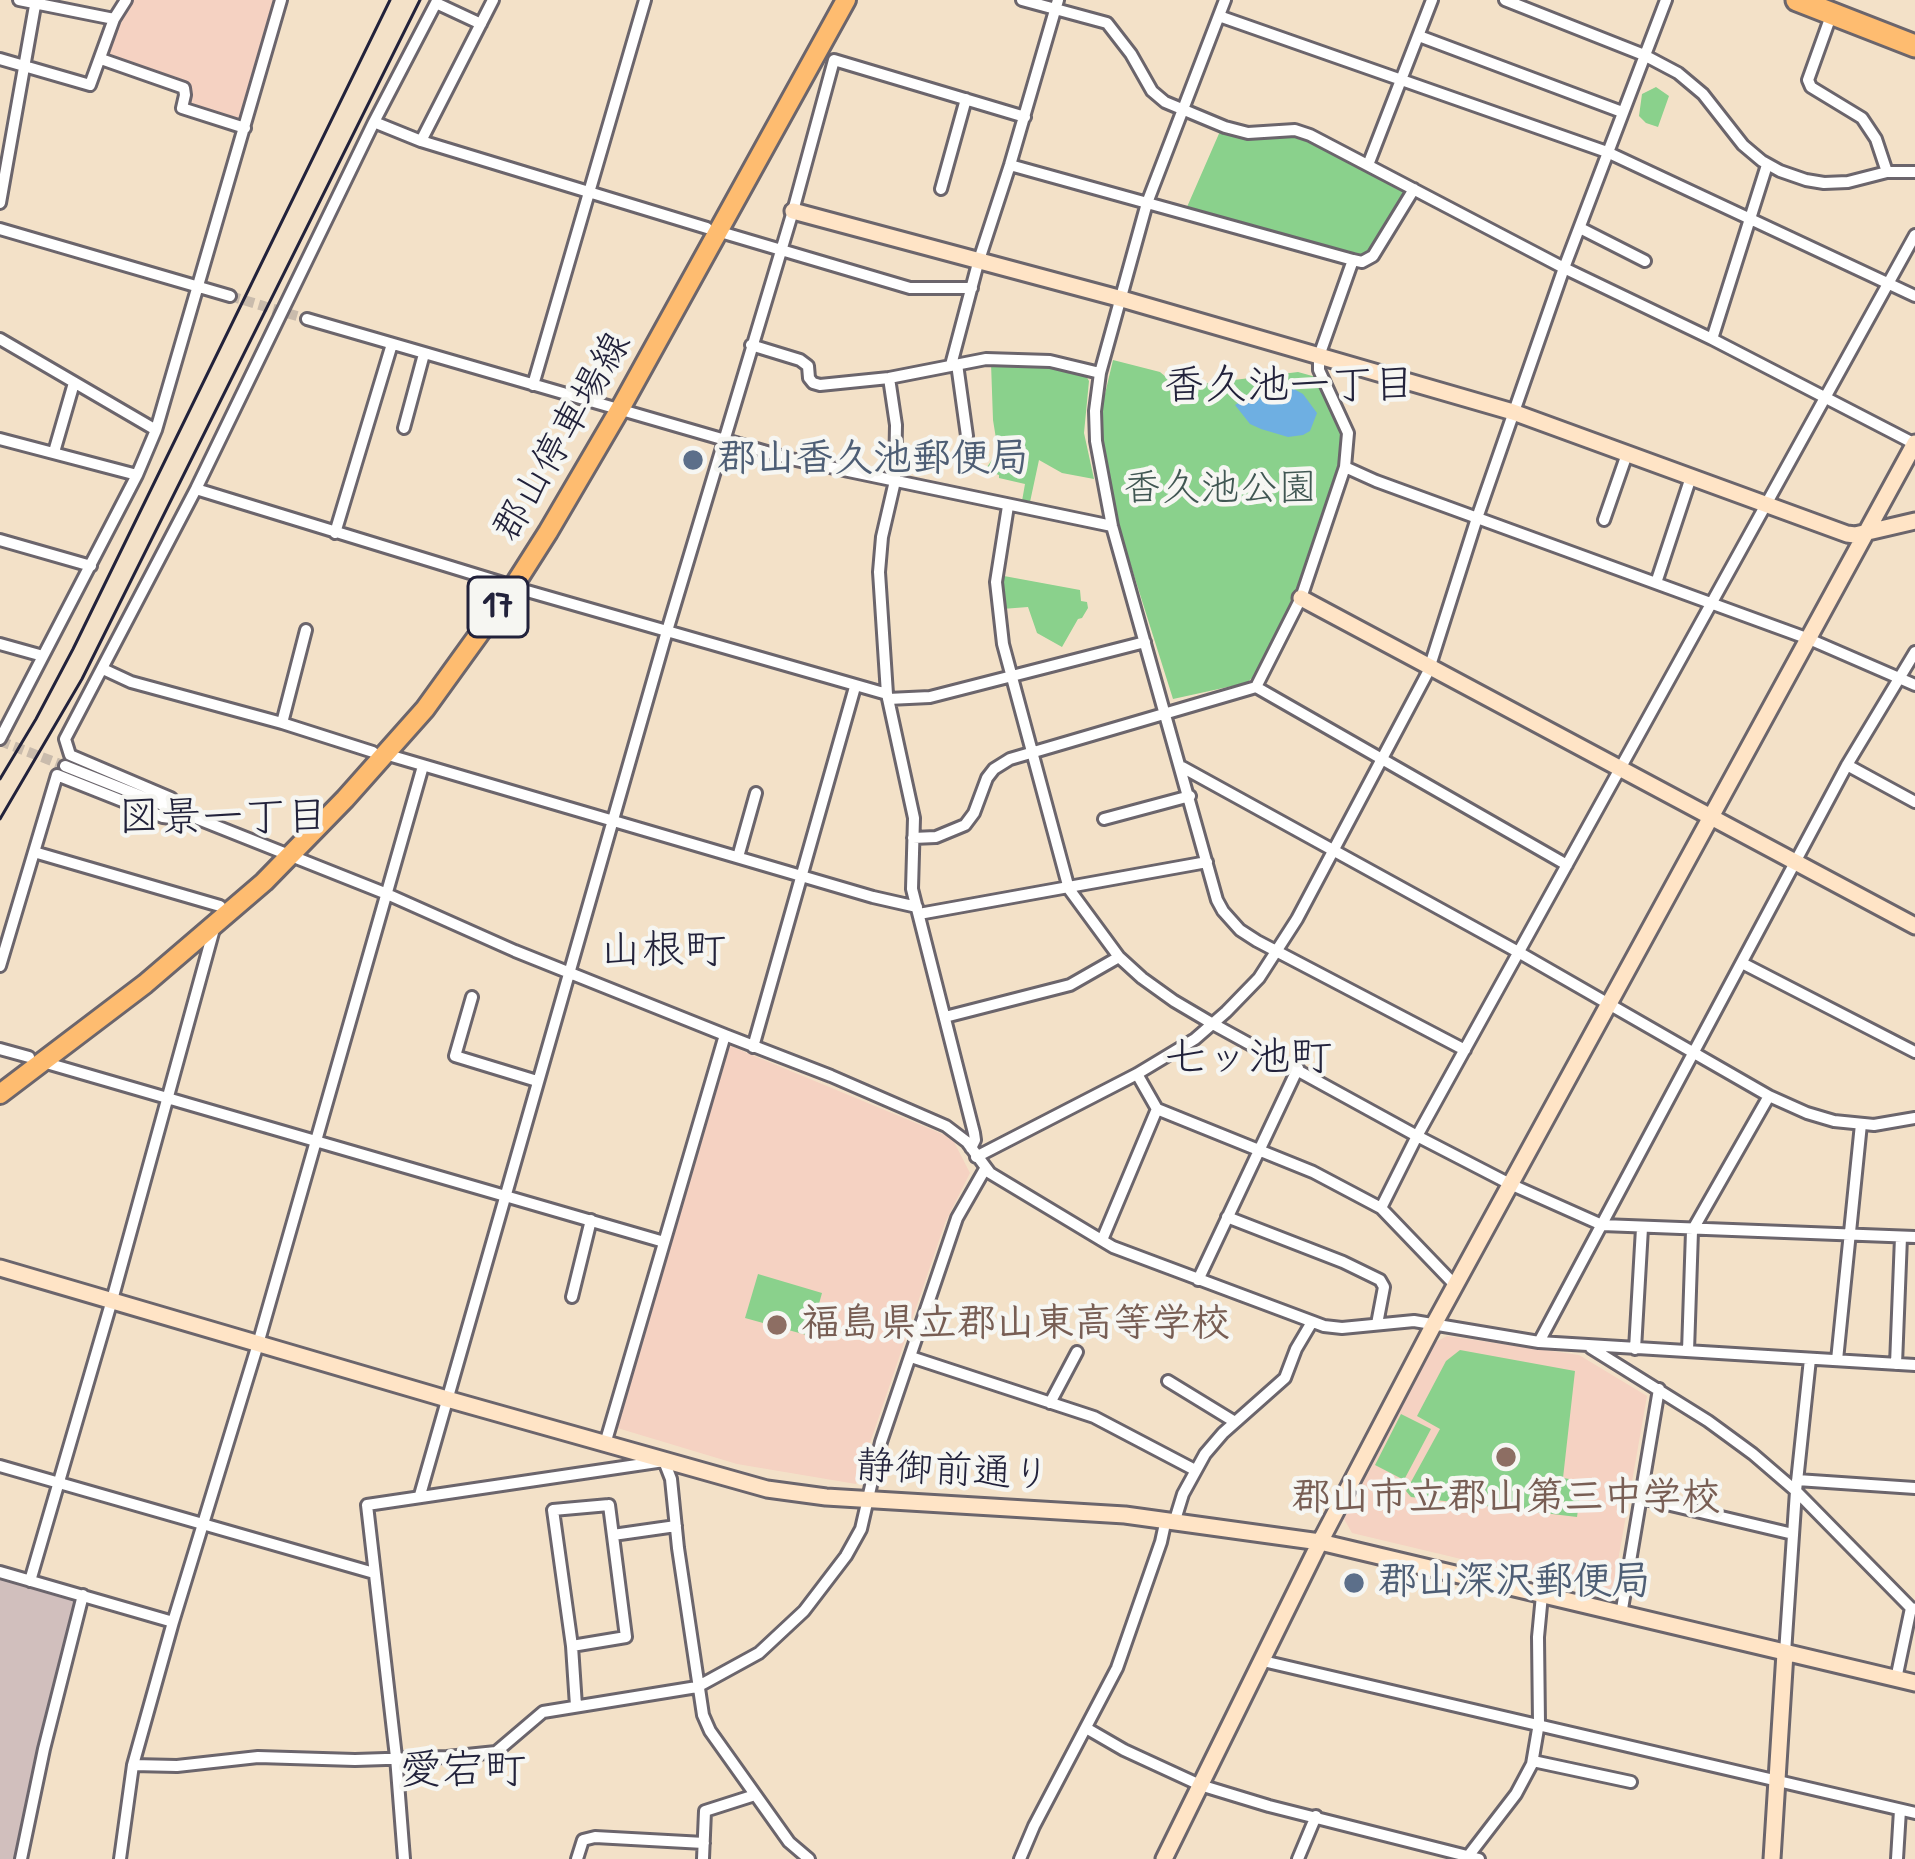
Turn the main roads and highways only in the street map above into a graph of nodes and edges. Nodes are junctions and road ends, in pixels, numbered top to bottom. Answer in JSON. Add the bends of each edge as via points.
{"nodes":[{"id":1,"x":833,"y":0,"type":"edge"},
{"id":2,"x":846,"y":0,"type":"edge"},
{"id":3,"x":1797,"y":0,"type":"edge"},
{"id":4,"x":1915,"y":46,"type":"edge"},
{"id":5,"x":712,"y":229,"type":"junction"},
{"id":6,"x":36,"y":1059,"type":"junction"},
{"id":7,"x":0,"y":1079,"type":"edge"},
{"id":8,"x":0,"y":1094,"type":"edge"}],
"edges":[{"from":1,"to":5,"type":"main road","name":"郡山停車場線","number":"17"},
{"from":2,"to":5,"type":"main road","name":"郡山停車場線","number":"17"},
{"from":3,"to":4,"type":"highway"},
{"from":5,"to":6,"type":"main road","name":"郡山停車場線","number":"17","via":[[615,407],[425,709],[145,984]]},
{"from":6,"to":7,"type":"main road","name":"郡山停車場線","number":"17"},
{"from":6,"to":8,"type":"main road","name":"郡山停車場線","number":"17"}]}
